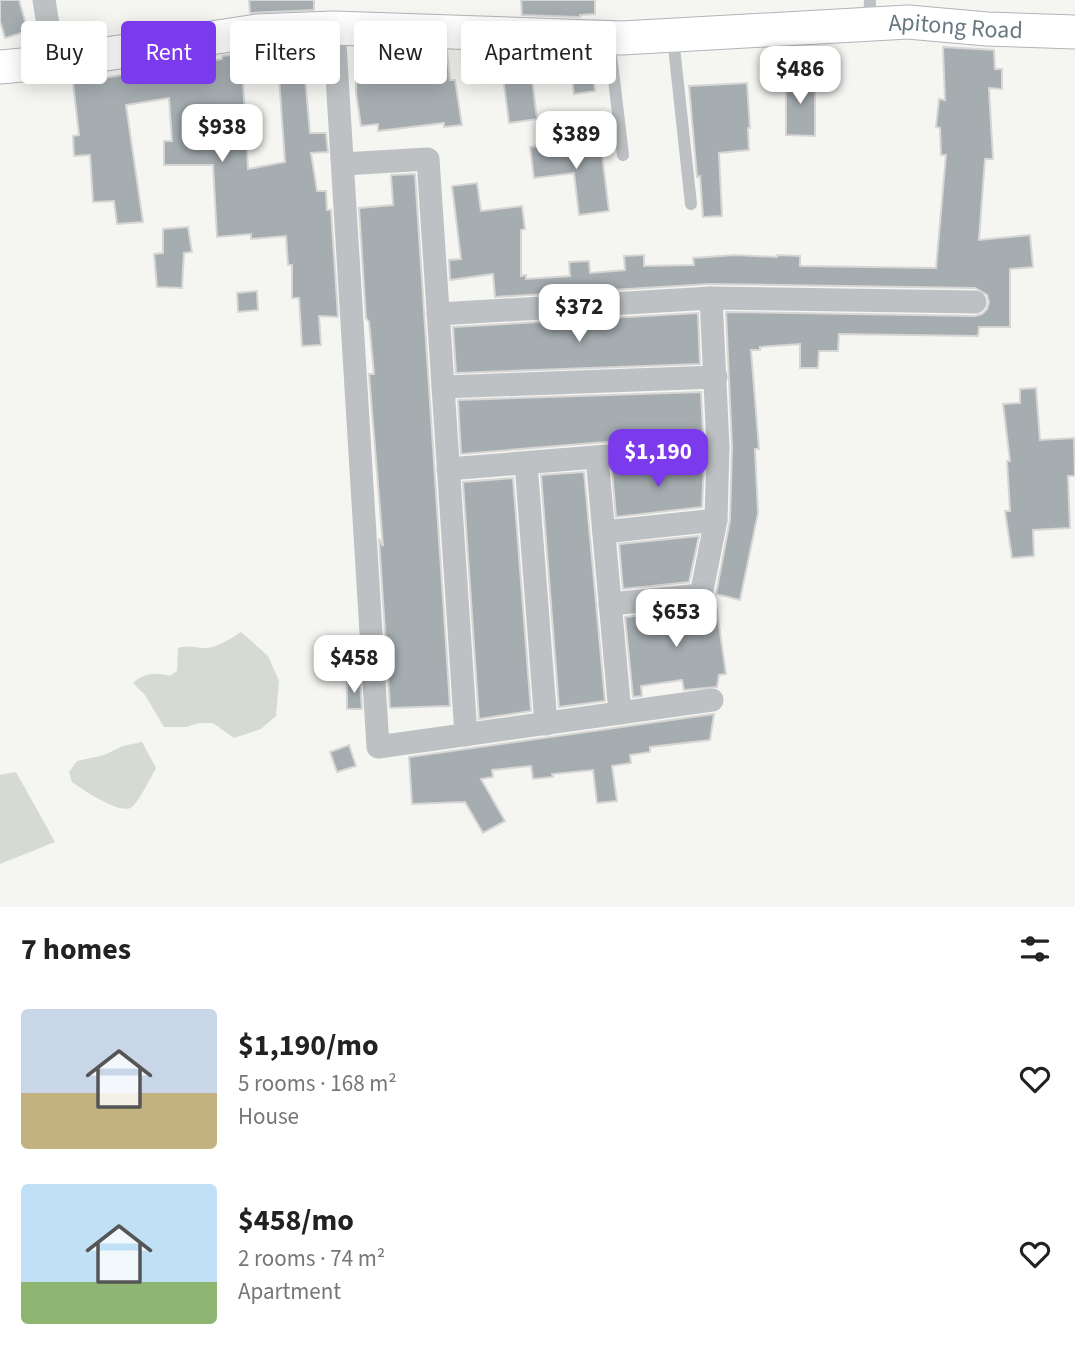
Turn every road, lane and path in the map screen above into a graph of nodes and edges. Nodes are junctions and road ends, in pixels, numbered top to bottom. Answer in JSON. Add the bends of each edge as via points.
{"nodes":[{"id":1,"x":44,"y":0,"type":"edge"},
{"id":2,"x":869,"y":12,"type":"edge"},
{"id":3,"x":47,"y":21,"type":"edge"},
{"id":4,"x":340,"y":28,"type":"edge"},
{"id":5,"x":461,"y":32,"type":"edge"},
{"id":6,"x":1075,"y":32,"type":"edge"},
{"id":7,"x":230,"y":35,"type":"edge"},
{"id":8,"x":673,"y":35,"type":"junction"},
{"id":9,"x":616,"y":37,"type":"edge"},
{"id":10,"x":107,"y":54,"type":"edge"},
{"id":11,"x":21,"y":65,"type":"edge"},
{"id":12,"x":0,"y":67,"type":"edge"},
{"id":13,"x":338,"y":84,"type":"edge"},
{"id":14,"x":614,"y":84,"type":"edge"},
{"id":15,"x":623,"y":155,"type":"dead end"},
{"id":16,"x":343,"y":164,"type":"junction"},
{"id":17,"x":691,"y":204,"type":"dead end"},
{"id":18,"x":711,"y":298,"type":"junction"},
{"id":19,"x":975,"y":302,"type":"dead end"},
{"id":20,"x":438,"y":314,"type":"junction"},
{"id":21,"x":716,"y":377,"type":"junction"},
{"id":22,"x":443,"y":387,"type":"junction"},
{"id":23,"x":718,"y":447,"type":"junction"},
{"id":24,"x":597,"y":457,"type":"junction"},
{"id":25,"x":526,"y":463,"type":"junction"},
{"id":26,"x":448,"y":469,"type":"junction"},
{"id":27,"x":716,"y":520,"type":"junction"},
{"id":28,"x":604,"y":532,"type":"junction"},
{"id":29,"x":610,"y":604,"type":"junction"},
{"id":30,"x":712,"y":700,"type":"dead end"},
{"id":31,"x":620,"y":713,"type":"junction"},
{"id":32,"x":546,"y":724,"type":"junction"},
{"id":33,"x":466,"y":735,"type":"junction"}],
"edges":[{"from":1,"to":3,"type":"street"},
{"from":2,"to":6,"type":"street","name":"Apitong Road","via":[[908,22]]},
{"from":2,"to":8,"type":"street","name":"Apitong Road"},
{"from":4,"to":5,"type":"street","name":"Apitong Road"},
{"from":7,"to":10,"type":"street","name":"Apitong Road"},
{"from":8,"to":9,"type":"street","name":"Apitong Road"},
{"from":8,"to":17,"type":"lane"},
{"from":11,"to":12,"type":"street","name":"Apitong Road"},
{"from":13,"to":16,"type":"street"},
{"from":14,"to":15,"type":"lane"},
{"from":16,"to":20,"type":"street","via":[[428,159]]},
{"from":16,"to":33,"type":"street","via":[[378,747]]},
{"from":18,"to":19,"type":"street"},
{"from":18,"to":20,"type":"street"},
{"from":18,"to":21,"type":"street"},
{"from":20,"to":22,"type":"street"},
{"from":21,"to":22,"type":"street"},
{"from":21,"to":23,"type":"street"},
{"from":22,"to":26,"type":"street"},
{"from":23,"to":24,"type":"street"},
{"from":23,"to":27,"type":"street"},
{"from":24,"to":25,"type":"street"},
{"from":24,"to":28,"type":"street"},
{"from":25,"to":26,"type":"street"},
{"from":25,"to":32,"type":"street"},
{"from":26,"to":33,"type":"street"},
{"from":27,"to":28,"type":"street"},
{"from":27,"to":29,"type":"street","via":[[701,595]]},
{"from":28,"to":29,"type":"street"},
{"from":29,"to":31,"type":"street"},
{"from":30,"to":31,"type":"street"},
{"from":31,"to":32,"type":"street"},
{"from":32,"to":33,"type":"street"}]}
